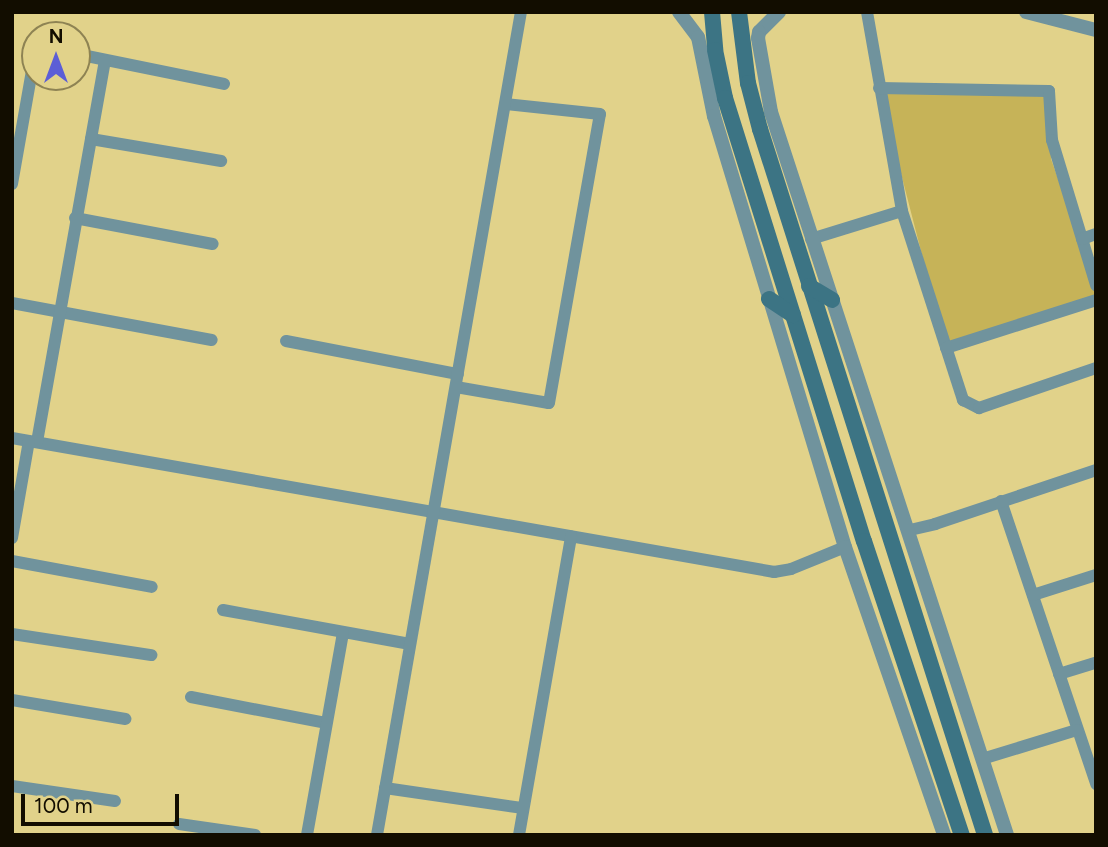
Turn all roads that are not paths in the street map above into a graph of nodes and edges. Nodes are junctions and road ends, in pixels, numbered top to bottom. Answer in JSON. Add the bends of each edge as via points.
{"nodes":[{"id":1,"x":521,"y":12,"type":"edge"},
{"id":2,"x":679,"y":12,"type":"edge"},
{"id":3,"x":712,"y":12,"type":"edge"},
{"id":4,"x":739,"y":12,"type":"edge"},
{"id":5,"x":779,"y":12,"type":"edge"},
{"id":6,"x":867,"y":12,"type":"edge"},
{"id":7,"x":1026,"y":12,"type":"edge"},
{"id":8,"x":1046,"y":15,"type":"edge"},
{"id":9,"x":1096,"y":30,"type":"edge"},
{"id":10,"x":91,"y":58,"type":"edge"},
{"id":11,"x":105,"y":61,"type":"junction"},
{"id":12,"x":224,"y":84,"type":"dead end"},
{"id":13,"x":879,"y":88,"type":"junction"},
{"id":14,"x":28,"y":91,"type":"edge"},
{"id":15,"x":506,"y":104,"type":"junction"},
{"id":16,"x":91,"y":139,"type":"junction"},
{"id":17,"x":221,"y":161,"type":"dead end"},
{"id":18,"x":12,"y":184,"type":"edge"},
{"id":19,"x":902,"y":211,"type":"junction"},
{"id":20,"x":75,"y":218,"type":"junction"},
{"id":21,"x":1096,"y":234,"type":"edge"},
{"id":22,"x":811,"y":239,"type":"junction"},
{"id":23,"x":1082,"y":239,"type":"junction"},
{"id":24,"x":213,"y":244,"type":"dead end"},
{"id":25,"x":1096,"y":285,"type":"edge"},
{"id":26,"x":809,"y":286,"type":"junction"},
{"id":27,"x":769,"y":299,"type":"junction"},
{"id":28,"x":832,"y":300,"type":"junction"},
{"id":29,"x":1096,"y":300,"type":"edge"},
{"id":30,"x":12,"y":303,"type":"edge"},
{"id":31,"x":58,"y":312,"type":"junction"},
{"id":32,"x":793,"y":315,"type":"junction"},
{"id":33,"x":212,"y":340,"type":"dead end"},
{"id":34,"x":286,"y":341,"type":"dead end"},
{"id":35,"x":946,"y":348,"type":"junction"},
{"id":36,"x":1096,"y":368,"type":"edge"},
{"id":37,"x":457,"y":380,"type":"junction"},
{"id":38,"x":12,"y":438,"type":"edge"},
{"id":39,"x":33,"y":442,"type":"junction"},
{"id":40,"x":1096,"y":470,"type":"edge"},
{"id":41,"x":1001,"y":501,"type":"junction"},
{"id":42,"x":433,"y":513,"type":"junction"},
{"id":43,"x":909,"y":530,"type":"junction"},
{"id":44,"x":571,"y":537,"type":"junction"},
{"id":45,"x":12,"y":538,"type":"edge"},
{"id":46,"x":845,"y":547,"type":"junction"},
{"id":47,"x":12,"y":561,"type":"edge"},
{"id":48,"x":1096,"y":575,"type":"edge"},
{"id":49,"x":152,"y":587,"type":"dead end"},
{"id":50,"x":1033,"y":595,"type":"junction"},
{"id":51,"x":223,"y":610,"type":"dead end"},
{"id":52,"x":343,"y":633,"type":"junction"},
{"id":53,"x":12,"y":634,"type":"edge"},
{"id":54,"x":410,"y":644,"type":"junction"},
{"id":55,"x":151,"y":656,"type":"dead end"},
{"id":56,"x":1096,"y":663,"type":"edge"},
{"id":57,"x":1059,"y":674,"type":"junction"},
{"id":58,"x":191,"y":697,"type":"dead end"},
{"id":59,"x":12,"y":700,"type":"edge"},
{"id":60,"x":125,"y":719,"type":"dead end"},
{"id":61,"x":326,"y":723,"type":"junction"},
{"id":62,"x":1077,"y":730,"type":"junction"},
{"id":63,"x":982,"y":759,"type":"junction"},
{"id":64,"x":1096,"y":784,"type":"edge"},
{"id":65,"x":12,"y":786,"type":"edge"},
{"id":66,"x":385,"y":788,"type":"junction"},
{"id":67,"x":115,"y":801,"type":"dead end"},
{"id":68,"x":522,"y":808,"type":"junction"},
{"id":69,"x":179,"y":824,"type":"dead end"},
{"id":70,"x":255,"y":835,"type":"edge"},
{"id":71,"x":307,"y":835,"type":"edge"},
{"id":72,"x":377,"y":835,"type":"edge"},
{"id":73,"x":519,"y":835,"type":"edge"},
{"id":74,"x":944,"y":835,"type":"edge"},
{"id":75,"x":962,"y":835,"type":"edge"},
{"id":76,"x":985,"y":835,"type":"edge"},
{"id":77,"x":1007,"y":835,"type":"edge"}],
"edges":[{"from":1,"to":15,"type":"street"},
{"from":2,"to":27,"type":"street","via":[[698,37],[713,116]]},
{"from":3,"to":32,"type":"main road","via":[[725,98]]},
{"from":4,"to":26,"type":"main road","via":[[751,94]]},
{"from":5,"to":22,"type":"street","via":[[760,32],[761,66]]},
{"from":6,"to":13,"type":"street"},
{"from":7,"to":8,"type":"street"},
{"from":8,"to":9,"type":"street"},
{"from":10,"to":11,"type":"street"},
{"from":11,"to":12,"type":"street"},
{"from":11,"to":16,"type":"street"},
{"from":13,"to":19,"type":"street"},
{"from":13,"to":23,"type":"street","via":[[1048,91],[1052,141]]},
{"from":14,"to":18,"type":"street"},
{"from":15,"to":37,"type":"street"},
{"from":15,"to":37,"type":"street","via":[[600,114],[549,403]]},
{"from":16,"to":17,"type":"street"},
{"from":16,"to":20,"type":"street"},
{"from":19,"to":22,"type":"street"},
{"from":19,"to":35,"type":"street"},
{"from":20,"to":24,"type":"street"},
{"from":20,"to":31,"type":"street"},
{"from":21,"to":23,"type":"street"},
{"from":22,"to":28,"type":"street"},
{"from":23,"to":25,"type":"street"},
{"from":26,"to":28,"type":"main road"},
{"from":26,"to":76,"type":"main road"},
{"from":27,"to":32,"type":"main road"},
{"from":27,"to":46,"type":"street"},
{"from":28,"to":43,"type":"street"},
{"from":29,"to":35,"type":"street"},
{"from":30,"to":31,"type":"street"},
{"from":31,"to":33,"type":"street"},
{"from":31,"to":39,"type":"street"},
{"from":32,"to":75,"type":"main road"},
{"from":34,"to":37,"type":"street"},
{"from":35,"to":36,"type":"street","via":[[963,400],[975,408]]},
{"from":37,"to":42,"type":"street"},
{"from":38,"to":39,"type":"street"},
{"from":39,"to":42,"type":"street"},
{"from":39,"to":45,"type":"street"},
{"from":40,"to":41,"type":"street"},
{"from":41,"to":43,"type":"street"},
{"from":41,"to":50,"type":"street"},
{"from":42,"to":44,"type":"street"},
{"from":42,"to":54,"type":"street"},
{"from":43,"to":63,"type":"street"},
{"from":44,"to":46,"type":"street","via":[[774,572]]},
{"from":44,"to":68,"type":"street"},
{"from":46,"to":74,"type":"street"},
{"from":47,"to":49,"type":"street"},
{"from":48,"to":50,"type":"street"},
{"from":50,"to":57,"type":"street"},
{"from":51,"to":52,"type":"street"},
{"from":52,"to":54,"type":"street"},
{"from":52,"to":61,"type":"street"},
{"from":53,"to":55,"type":"street"},
{"from":54,"to":66,"type":"street"},
{"from":56,"to":57,"type":"street"},
{"from":57,"to":62,"type":"street"},
{"from":58,"to":61,"type":"street"},
{"from":59,"to":60,"type":"street"},
{"from":61,"to":71,"type":"street"},
{"from":62,"to":63,"type":"street"},
{"from":62,"to":64,"type":"street"},
{"from":63,"to":77,"type":"street"},
{"from":65,"to":67,"type":"street"},
{"from":66,"to":68,"type":"street"},
{"from":66,"to":72,"type":"street"},
{"from":68,"to":73,"type":"street"},
{"from":69,"to":70,"type":"street"}]}
